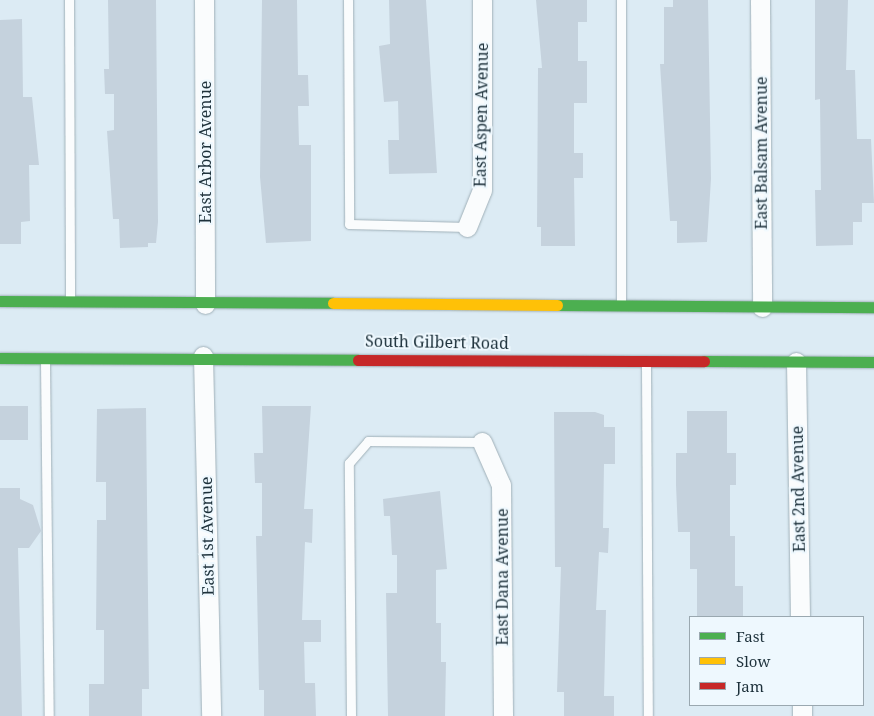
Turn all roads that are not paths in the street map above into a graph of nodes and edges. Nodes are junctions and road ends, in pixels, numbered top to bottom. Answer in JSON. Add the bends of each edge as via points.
{"nodes":[{"id":1,"x":69,"y":0,"type":"edge"},
{"id":2,"x":204,"y":0,"type":"edge"},
{"id":3,"x":348,"y":0,"type":"edge"},
{"id":4,"x":482,"y":0,"type":"edge"},
{"id":5,"x":621,"y":0,"type":"edge"},
{"id":6,"x":760,"y":0,"type":"edge"},
{"id":7,"x":467,"y":227,"type":"joint"},
{"id":8,"x":0,"y":301,"type":"edge"},
{"id":9,"x":70,"y":302,"type":"junction"},
{"id":10,"x":205,"y":304,"type":"junction"},
{"id":11,"x":621,"y":306,"type":"junction"},
{"id":12,"x":762,"y":306,"type":"junction"},
{"id":13,"x":874,"y":307,"type":"edge"},
{"id":14,"x":203,"y":356,"type":"junction"},
{"id":15,"x":0,"y":358,"type":"edge"},
{"id":16,"x":46,"y":358,"type":"junction"},
{"id":17,"x":646,"y":360,"type":"junction"},
{"id":18,"x":796,"y":362,"type":"junction"},
{"id":19,"x":874,"y":362,"type":"edge"},
{"id":20,"x":482,"y":442,"type":"joint"},
{"id":21,"x":800,"y":616,"type":"edge"},
{"id":22,"x":49,"y":716,"type":"edge"},
{"id":23,"x":211,"y":716,"type":"edge"},
{"id":24,"x":351,"y":716,"type":"edge"},
{"id":25,"x":503,"y":716,"type":"edge"},
{"id":26,"x":648,"y":716,"type":"edge"}],
"edges":[{"from":1,"to":9,"type":"lane"},
{"from":2,"to":10,"type":"street","name":"East Arbor Avenue"},
{"from":3,"to":7,"type":"lane","via":[[350,224]]},
{"from":4,"to":7,"type":"street","name":"East Aspen Avenue","via":[[482,190]]},
{"from":5,"to":11,"type":"lane"},
{"from":6,"to":12,"type":"street","name":"East Balsam Avenue"},
{"from":8,"to":9,"type":"main road"},
{"from":9,"to":10,"type":"main road"},
{"from":10,"to":11,"type":"main road"},
{"from":11,"to":12,"type":"main road"},
{"from":12,"to":13,"type":"main road"},
{"from":14,"to":16,"type":"main road","name":"South Gilbert Road"},
{"from":14,"to":17,"type":"main road","name":"South Gilbert Road"},
{"from":14,"to":23,"type":"street","name":"East 1st Avenue"},
{"from":15,"to":16,"type":"main road","name":"South Gilbert Road"},
{"from":16,"to":22,"type":"lane"},
{"from":17,"to":18,"type":"main road","name":"South Gilbert Road"},
{"from":17,"to":26,"type":"lane"},
{"from":18,"to":19,"type":"main road","name":"South Gilbert Road"},
{"from":18,"to":21,"type":"street","name":"East 2nd Avenue"},
{"from":20,"to":24,"type":"lane","via":[[368,441],[349,463]]},
{"from":20,"to":25,"type":"street","name":"East Dana Avenue","via":[[501,486]]}]}
